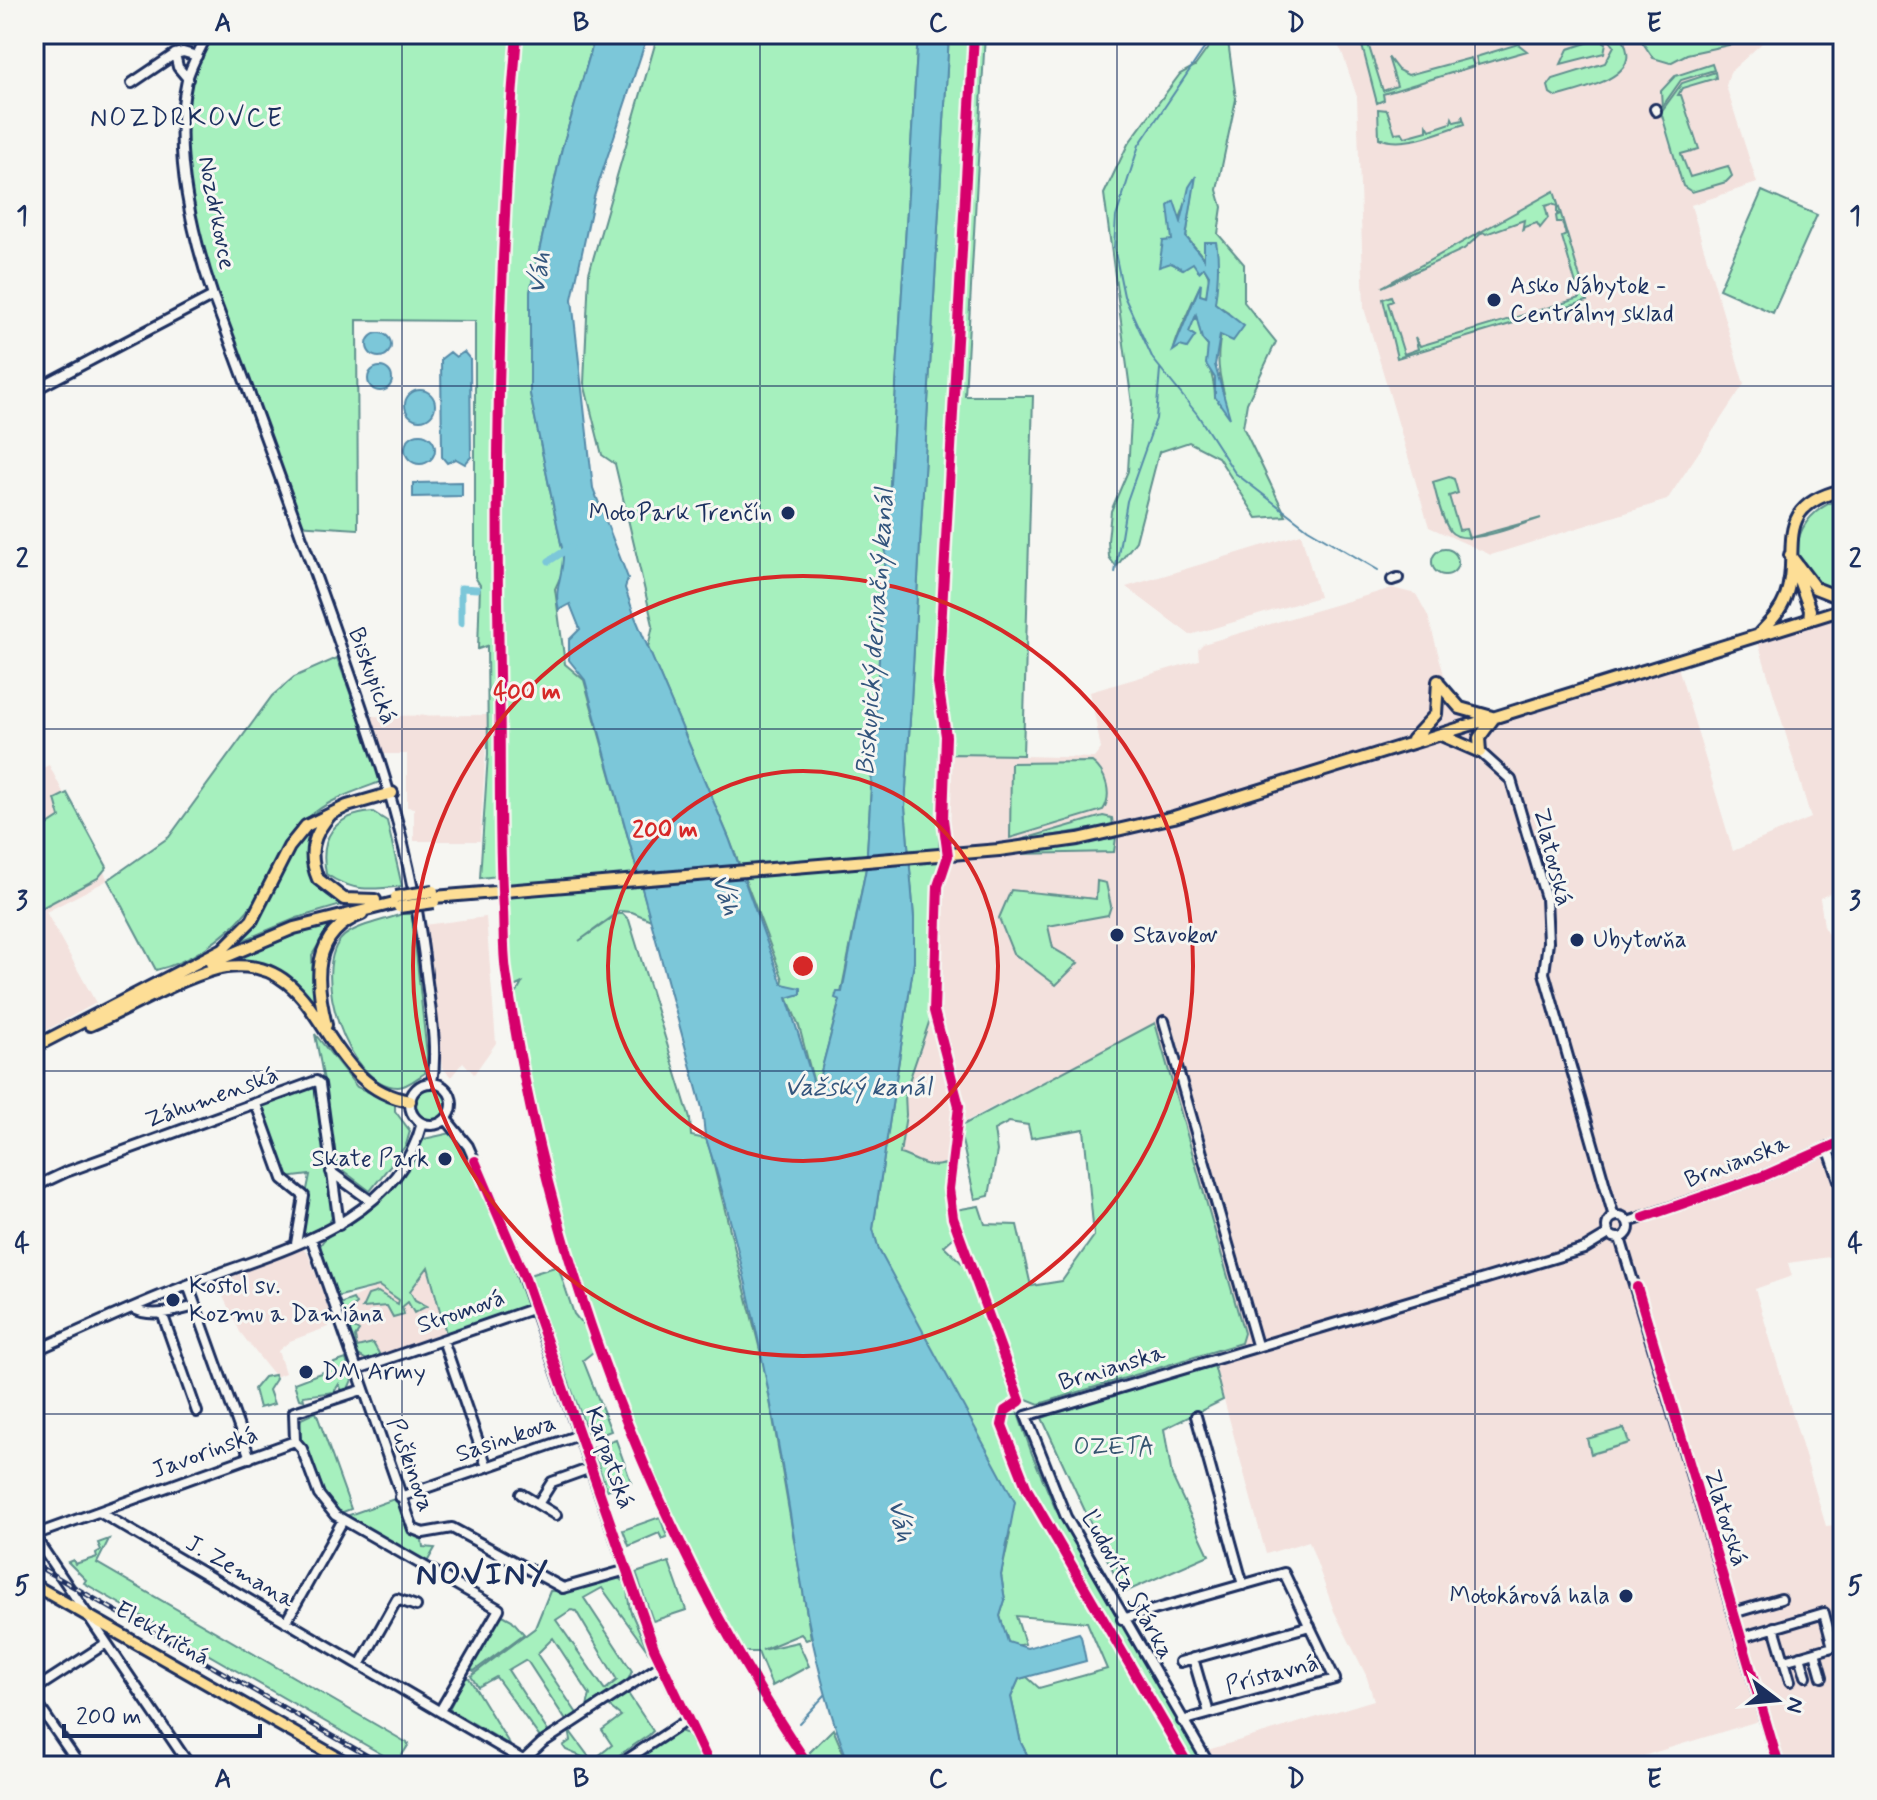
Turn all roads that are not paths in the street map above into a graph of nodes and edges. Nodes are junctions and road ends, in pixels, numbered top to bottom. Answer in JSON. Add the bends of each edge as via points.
{"nodes":[{"id":1,"x":207,"y":34,"type":"edge"},
{"id":2,"x":175,"y":54,"type":"junction"},
{"id":3,"x":197,"y":56,"type":"junction"},
{"id":4,"x":188,"y":79,"type":"junction"},
{"id":5,"x":132,"y":83,"type":"dead end"},
{"id":6,"x":213,"y":296,"type":"junction"},
{"id":7,"x":34,"y":390,"type":"edge"},
{"id":8,"x":1843,"y":490,"type":"edge"},
{"id":9,"x":1790,"y":555,"type":"junction"},
{"id":10,"x":1843,"y":599,"type":"edge"},
{"id":11,"x":1843,"y":609,"type":"edge"},
{"id":12,"x":1809,"y":620,"type":"junction"},
{"id":13,"x":1759,"y":635,"type":"junction"},
{"id":14,"x":1494,"y":718,"type":"junction"},
{"id":15,"x":1439,"y":735,"type":"junction"},
{"id":16,"x":1406,"y":745,"type":"junction"},
{"id":17,"x":1480,"y":752,"type":"junction"},
{"id":18,"x":392,"y":793,"type":"junction"},
{"id":19,"x":333,"y":811,"type":"junction"},
{"id":20,"x":666,"y":877,"type":"junction"},
{"id":21,"x":480,"y":893,"type":"junction"},
{"id":22,"x":398,"y":902,"type":"junction"},
{"id":23,"x":1164,"y":1021,"type":"dead end"},
{"id":24,"x":82,"y":1028,"type":"junction"},
{"id":25,"x":327,"y":1031,"type":"junction"},
{"id":26,"x":34,"y":1050,"type":"edge"},
{"id":27,"x":432,"y":1083,"type":"junction"},
{"id":28,"x":410,"y":1101,"type":"junction"},
{"id":29,"x":256,"y":1104,"type":"junction"},
{"id":30,"x":446,"y":1119,"type":"junction"},
{"id":31,"x":422,"y":1123,"type":"junction"},
{"id":32,"x":1843,"y":1141,"type":"edge"},
{"id":33,"x":1828,"y":1147,"type":"junction"},
{"id":34,"x":331,"y":1172,"type":"junction"},
{"id":35,"x":34,"y":1187,"type":"edge"},
{"id":36,"x":1843,"y":1192,"type":"edge"},
{"id":37,"x":371,"y":1201,"type":"junction"},
{"id":38,"x":1614,"y":1217,"type":"junction"},
{"id":39,"x":1628,"y":1222,"type":"junction"},
{"id":40,"x":339,"y":1225,"type":"junction"},
{"id":41,"x":1609,"y":1234,"type":"junction"},
{"id":42,"x":311,"y":1238,"type":"junction"},
{"id":43,"x":1620,"y":1238,"type":"junction"},
{"id":44,"x":296,"y":1244,"type":"junction"},
{"id":45,"x":188,"y":1285,"type":"junction"},
{"id":46,"x":195,"y":1306,"type":"junction"},
{"id":47,"x":133,"y":1308,"type":"junction"},
{"id":48,"x":535,"y":1308,"type":"junction"},
{"id":49,"x":162,"y":1313,"type":"junction"},
{"id":50,"x":443,"y":1340,"type":"junction"},
{"id":51,"x":1257,"y":1345,"type":"junction"},
{"id":52,"x":34,"y":1351,"type":"edge"},
{"id":53,"x":355,"y":1370,"type":"junction"},
{"id":54,"x":362,"y":1390,"type":"junction"},
{"id":55,"x":197,"y":1412,"type":"dead end"},
{"id":56,"x":1026,"y":1416,"type":"joint"},
{"id":57,"x":1196,"y":1416,"type":"dead end"},
{"id":58,"x":579,"y":1435,"type":"junction"},
{"id":59,"x":295,"y":1441,"type":"junction"},
{"id":60,"x":250,"y":1458,"type":"junction"},
{"id":61,"x":487,"y":1467,"type":"junction"},
{"id":62,"x":591,"y":1468,"type":"junction"},
{"id":63,"x":521,"y":1494,"type":"dead end"},
{"id":64,"x":400,"y":1497,"type":"junction"},
{"id":65,"x":538,"y":1504,"type":"junction"},
{"id":66,"x":101,"y":1513,"type":"junction"},
{"id":67,"x":556,"y":1515,"type":"dead end"},
{"id":68,"x":343,"y":1520,"type":"junction"},
{"id":69,"x":34,"y":1536,"type":"edge"},
{"id":70,"x":627,"y":1570,"type":"junction"},
{"id":71,"x":58,"y":1575,"type":"junction"},
{"id":72,"x":34,"y":1585,"type":"edge"},
{"id":73,"x":1243,"y":1585,"type":"junction"},
{"id":74,"x":46,"y":1592,"type":"junction"},
{"id":75,"x":1781,"y":1599,"type":"dead end"},
{"id":76,"x":416,"y":1606,"type":"dead end"},
{"id":77,"x":83,"y":1612,"type":"junction"},
{"id":78,"x":1733,"y":1613,"type":"junction"},
{"id":79,"x":1122,"y":1619,"type":"junction"},
{"id":80,"x":286,"y":1622,"type":"junction"},
{"id":81,"x":1310,"y":1626,"type":"junction"},
{"id":82,"x":1774,"y":1627,"type":"junction"},
{"id":83,"x":125,"y":1637,"type":"junction"},
{"id":84,"x":1740,"y":1638,"type":"junction"},
{"id":85,"x":105,"y":1644,"type":"junction"},
{"id":86,"x":1838,"y":1645,"type":"edge"},
{"id":87,"x":1815,"y":1652,"type":"junction"},
{"id":88,"x":1800,"y":1656,"type":"junction"},
{"id":89,"x":115,"y":1658,"type":"junction"},
{"id":90,"x":1193,"y":1658,"type":"junction"},
{"id":91,"x":1784,"y":1661,"type":"junction"},
{"id":92,"x":1180,"y":1662,"type":"dead end"},
{"id":93,"x":360,"y":1665,"type":"junction"},
{"id":94,"x":661,"y":1665,"type":"junction"},
{"id":95,"x":1806,"y":1676,"type":"dead end"},
{"id":96,"x":1822,"y":1677,"type":"dead end"},
{"id":97,"x":1790,"y":1681,"type":"dead end"},
{"id":98,"x":34,"y":1690,"type":"edge"},
{"id":99,"x":34,"y":1699,"type":"edge"},
{"id":100,"x":440,"y":1711,"type":"junction"},
{"id":101,"x":1209,"y":1713,"type":"junction"},
{"id":102,"x":687,"y":1720,"type":"junction"},
{"id":103,"x":1182,"y":1721,"type":"junction"},
{"id":104,"x":519,"y":1761,"type":"edge"},
{"id":105,"x":185,"y":1764,"type":"edge"},
{"id":106,"x":80,"y":1766,"type":"edge"},
{"id":107,"x":352,"y":1766,"type":"edge"},
{"id":108,"x":533,"y":1766,"type":"edge"},
{"id":109,"x":617,"y":1766,"type":"edge"},
{"id":110,"x":710,"y":1766,"type":"edge"},
{"id":111,"x":1210,"y":1766,"type":"edge"},
{"id":112,"x":1779,"y":1766,"type":"edge"}],
"edges":[{"from":1,"to":3,"type":"street","name":"Nozdrkovce"},
{"from":2,"to":3,"type":"street"},
{"from":2,"to":4,"type":"street"},
{"from":2,"to":5,"type":"street"},
{"from":3,"to":4,"type":"street","name":"Nozdrkovce"},
{"from":4,"to":6,"type":"street","name":"Nozdrkovce","via":[[186,170]]},
{"from":6,"to":7,"type":"street","name":"Nozdrkovce"},
{"from":6,"to":18,"type":"street","name":"Biskupická"},
{"from":8,"to":9,"type":"main road","via":[[1817,499],[1803,512],[1791,536]]},
{"from":9,"to":10,"type":"main road","via":[[1815,588]]},
{"from":9,"to":12,"type":"main road"},
{"from":9,"to":13,"type":"main road","via":[[1785,600]]},
{"from":11,"to":12,"type":"main road"},
{"from":12,"to":13,"type":"main road"},
{"from":13,"to":14,"type":"main road"},
{"from":14,"to":15,"type":"main road"},
{"from":14,"to":16,"type":"main road","via":[[1460,708],[1438,681],[1436,714]]},
{"from":14,"to":17,"type":"main road","via":[[1479,738]]},
{"from":15,"to":16,"type":"main road"},
{"from":15,"to":17,"type":"main road"},
{"from":16,"to":20,"type":"main road","via":[[1104,834],[999,850]]},
{"from":17,"to":38,"type":"street","name":"Zlatovská","via":[[1511,780],[1546,898],[1544,973]]},
{"from":18,"to":19,"type":"main road"},
{"from":18,"to":27,"type":"street","name":"Biskupická","via":[[418,910],[432,1025]]},
{"from":19,"to":22,"type":"main road","via":[[312,847],[318,879],[344,899]]},
{"from":19,"to":26,"type":"main road","via":[[316,818],[289,847],[243,931],[223,949]]},
{"from":20,"to":21,"type":"main road"},
{"from":20,"to":21,"type":"main road","via":[[618,886]]},
{"from":21,"to":22,"type":"main road","bridge":true},
{"from":22,"to":24,"type":"main road","via":[[318,920],[255,943]]},
{"from":22,"to":25,"type":"main road","via":[[346,921],[324,946],[318,978]]},
{"from":23,"to":51,"type":"street"},
{"from":24,"to":25,"type":"main road","via":[[224,967],[262,970],[288,983]]},
{"from":24,"to":26,"type":"main road"},
{"from":25,"to":28,"type":"main road","via":[[357,1077],[377,1091]]},
{"from":27,"to":28,"type":"street","via":[[418,1087]]},
{"from":27,"to":30,"type":"street","via":[[451,1097]]},
{"from":28,"to":31,"type":"street","via":[[413,1115]]},
{"from":29,"to":34,"type":"street","name":"Záhumenská","via":[[316,1081],[320,1084]]},
{"from":29,"to":35,"type":"street","name":"Záhumenská"},
{"from":29,"to":44,"type":"street","via":[[283,1179],[304,1196]]},
{"from":30,"to":31,"type":"street"},
{"from":30,"to":48,"type":"street","name":"Karpatská","via":[[475,1161]]},
{"from":31,"to":37,"type":"street","via":[[401,1165]]},
{"from":32,"to":33,"type":"street","name":"Brnianska"},
{"from":33,"to":36,"type":"street"},
{"from":33,"to":39,"type":"street","name":"Brnianska","via":[[1766,1175]]},
{"from":34,"to":37,"type":"street"},
{"from":34,"to":40,"type":"street","name":"Záhumenská"},
{"from":37,"to":40,"type":"street"},
{"from":38,"to":39,"type":"street"},
{"from":38,"to":41,"type":"street"},
{"from":39,"to":43,"type":"street","via":[[1629,1230]]},
{"from":40,"to":42,"type":"street"},
{"from":41,"to":43,"type":"street"},
{"from":41,"to":51,"type":"street","name":"Brnianska","via":[[1584,1249]]},
{"from":42,"to":44,"type":"street"},
{"from":42,"to":53,"type":"street","name":"Puškinova"},
{"from":43,"to":78,"type":"street","name":"Zlatovská"},
{"from":44,"to":45,"type":"street"},
{"from":45,"to":46,"type":"street"},
{"from":45,"to":47,"type":"street"},
{"from":46,"to":49,"type":"street"},
{"from":46,"to":60,"type":"street"},
{"from":47,"to":49,"type":"street"},
{"from":47,"to":52,"type":"street"},
{"from":48,"to":50,"type":"street","name":"Stromová"},
{"from":48,"to":58,"type":"street","name":"Karpatská"},
{"from":49,"to":55,"type":"street"},
{"from":50,"to":53,"type":"street","name":"Stromová"},
{"from":50,"to":61,"type":"street"},
{"from":51,"to":56,"type":"street","name":"Brnianska"},
{"from":53,"to":54,"type":"street","name":"Puškinova"},
{"from":54,"to":59,"type":"street","name":"Javorinská","via":[[294,1412]]},
{"from":54,"to":64,"type":"street","name":"Puškinova"},
{"from":56,"to":79,"type":"street","name":"Ľudovíta Stárka","via":[[1057,1498]]},
{"from":57,"to":73,"type":"street"},
{"from":58,"to":61,"type":"street","name":"Sasinkova"},
{"from":58,"to":62,"type":"street","name":"Karpatská"},
{"from":59,"to":60,"type":"street","name":"Javorinská"},
{"from":59,"to":68,"type":"street","via":[[323,1503]]},
{"from":60,"to":66,"type":"street","name":"Javorinská"},
{"from":61,"to":64,"type":"street","name":"Sasinkova"},
{"from":62,"to":65,"type":"street","name":"Karpatská","via":[[552,1482]]},
{"from":62,"to":70,"type":"street","name":"Karpatská"},
{"from":63,"to":65,"type":"street"},
{"from":64,"to":70,"type":"street","name":"Puškinova","via":[[413,1529],[430,1533],[452,1528],[555,1587],[569,1588]]},
{"from":65,"to":67,"type":"street"},
{"from":66,"to":69,"type":"street","name":"Javorinská"},
{"from":66,"to":80,"type":"street","name":"J. Zemana"},
{"from":68,"to":80,"type":"street"},
{"from":68,"to":100,"type":"street","via":[[499,1609]]},
{"from":69,"to":71,"type":"street"},
{"from":70,"to":94,"type":"street","name":"Karpatská"},
{"from":71,"to":74,"type":"street","via":[[62,1590]]},
{"from":71,"to":77,"type":"street"},
{"from":72,"to":74,"type":"main road","name":"Električná"},
{"from":73,"to":79,"type":"street","name":"Prístavná"},
{"from":73,"to":81,"type":"street","name":"Prístavná","via":[[1284,1573]]},
{"from":74,"to":77,"type":"main road","name":"Električná"},
{"from":75,"to":78,"type":"street"},
{"from":76,"to":93,"type":"street","via":[[397,1599]]},
{"from":77,"to":83,"type":"main road","name":"Električná"},
{"from":77,"to":85,"type":"street"},
{"from":78,"to":84,"type":"street","name":"Zlatovská"},
{"from":79,"to":103,"type":"street","name":"Ľudovíta Stárka"},
{"from":80,"to":93,"type":"street","name":"J. Zemana"},
{"from":81,"to":90,"type":"street","name":"Prístavná"},
{"from":81,"to":101,"type":"street","name":"Prístavná","via":[[1335,1679]]},
{"from":82,"to":84,"type":"street"},
{"from":82,"to":86,"type":"street","via":[[1824,1613]]},
{"from":82,"to":91,"type":"street"},
{"from":83,"to":89,"type":"street","via":[[113,1645]]},
{"from":83,"to":107,"type":"main road","name":"Električná"},
{"from":84,"to":112,"type":"street","name":"Zlatovská"},
{"from":85,"to":89,"type":"street"},
{"from":85,"to":98,"type":"street"},
{"from":86,"to":87,"type":"street"},
{"from":87,"to":88,"type":"street"},
{"from":87,"to":96,"type":"street"},
{"from":88,"to":91,"type":"street"},
{"from":88,"to":95,"type":"street"},
{"from":89,"to":105,"type":"street"},
{"from":90,"to":92,"type":"street","name":"Prístavná"},
{"from":90,"to":101,"type":"street","name":"Prístavná"},
{"from":91,"to":97,"type":"street"},
{"from":93,"to":100,"type":"street","name":"J. Zemana"},
{"from":94,"to":102,"type":"street","name":"Karpatská"},
{"from":94,"to":104,"type":"street"},
{"from":99,"to":106,"type":"street"},
{"from":100,"to":104,"type":"street","name":"J. Zemana"},
{"from":101,"to":103,"type":"street","name":"Prístavná"},
{"from":102,"to":109,"type":"street"},
{"from":102,"to":110,"type":"street","name":"Karpatská"},
{"from":103,"to":111,"type":"street","name":"Ľudovíta Stárka"},
{"from":104,"to":108,"type":"street","name":"J. Zemana"}]}
